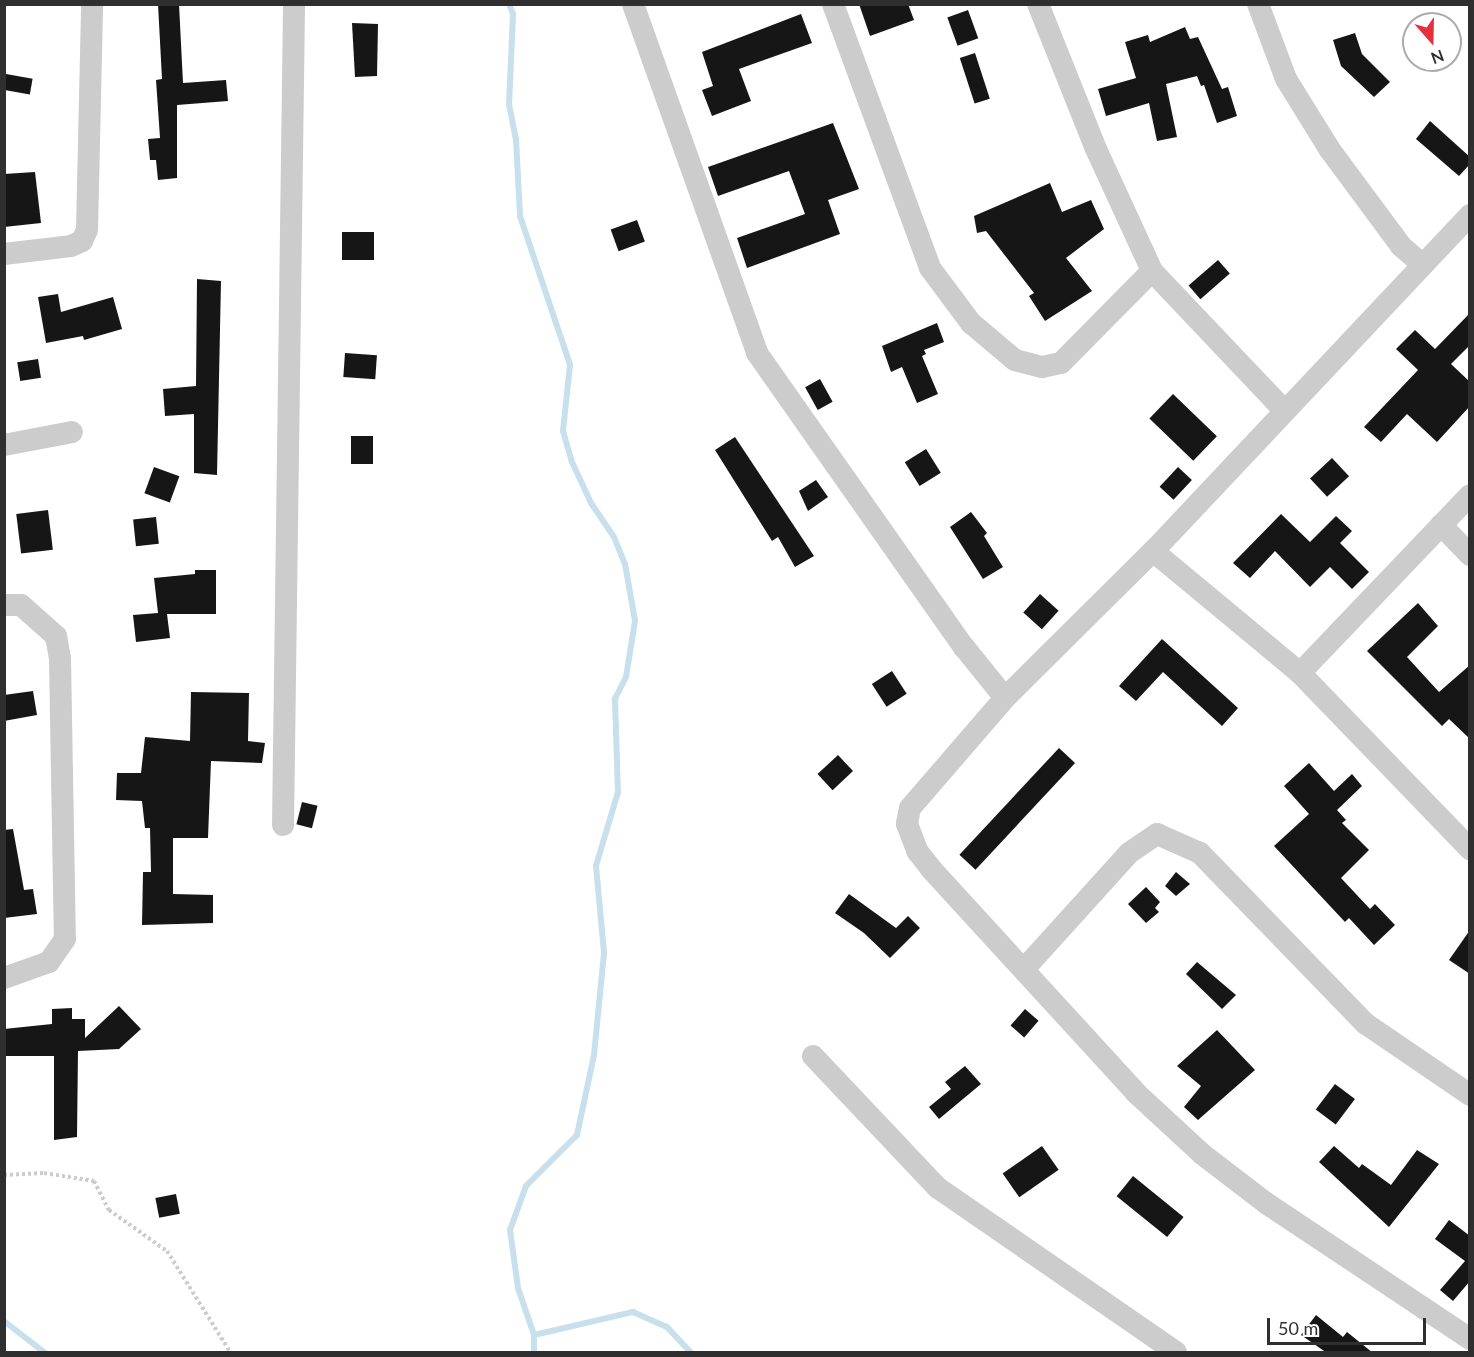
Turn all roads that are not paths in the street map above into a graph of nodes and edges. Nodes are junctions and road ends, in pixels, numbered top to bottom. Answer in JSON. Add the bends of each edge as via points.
{"nodes":[{"id":1,"x":92,"y":4,"type":"edge"},
{"id":2,"x":294,"y":4,"type":"edge"},
{"id":3,"x":633,"y":4,"type":"edge"},
{"id":4,"x":833,"y":4,"type":"edge"},
{"id":5,"x":1038,"y":4,"type":"edge"},
{"id":6,"x":1258,"y":4,"type":"edge"},
{"id":7,"x":1470,"y":215,"type":"edge"},
{"id":8,"x":4,"y":254,"type":"edge"},
{"id":9,"x":1422,"y":264,"type":"junction"},
{"id":10,"x":1152,"y":271,"type":"junction"},
{"id":11,"x":1284,"y":410,"type":"junction"},
{"id":12,"x":72,"y":432,"type":"dead end"},
{"id":13,"x":4,"y":445,"type":"edge"},
{"id":14,"x":1470,"y":495,"type":"edge"},
{"id":15,"x":1441,"y":525,"type":"junction"},
{"id":16,"x":1153,"y":551,"type":"junction"},
{"id":17,"x":1470,"y":555,"type":"edge"},
{"id":18,"x":4,"y":605,"type":"edge"},
{"id":19,"x":1300,"y":673,"type":"junction"},
{"id":20,"x":1005,"y":698,"type":"junction"},
{"id":21,"x":283,"y":825,"type":"dead end"},
{"id":22,"x":1470,"y":849,"type":"edge"},
{"id":23,"x":1024,"y":969,"type":"junction"},
{"id":24,"x":4,"y":978,"type":"edge"},
{"id":25,"x":813,"y":1056,"type":"dead end"},
{"id":26,"x":1470,"y":1095,"type":"edge"},
{"id":27,"x":1470,"y":1339,"type":"edge"},
{"id":28,"x":1176,"y":1353,"type":"edge"}],
"edges":[{"from":1,"to":8,"type":"street","via":[[87,230],[82,241],[70,246]]},
{"from":2,"to":21,"type":"street"},
{"from":3,"to":20,"type":"street","via":[[758,353],[964,647]]},
{"from":4,"to":10,"type":"street","via":[[930,268],[971,323],[1015,360],[1042,367],[1061,363]]},
{"from":5,"to":10,"type":"street","via":[[1096,148]]},
{"from":6,"to":9,"type":"street","via":[[1286,79],[1330,150],[1401,246]]},
{"from":7,"to":9,"type":"street"},
{"from":9,"to":11,"type":"street"},
{"from":10,"to":11,"type":"street"},
{"from":11,"to":16,"type":"street"},
{"from":12,"to":13,"type":"street"},
{"from":14,"to":15,"type":"street"},
{"from":15,"to":17,"type":"street"},
{"from":15,"to":19,"type":"street"},
{"from":16,"to":19,"type":"street"},
{"from":16,"to":20,"type":"street"},
{"from":18,"to":24,"type":"street","via":[[21,605],[56,636],[60,659],[65,939],[49,962]]},
{"from":19,"to":22,"type":"street"},
{"from":20,"to":23,"type":"street","via":[[910,808],[907,824],[918,852],[932,870]]},
{"from":23,"to":26,"type":"street","via":[[1129,853],[1157,834],[1165,836],[1200,853],[1366,1024]]},
{"from":23,"to":27,"type":"street","via":[[1137,1093],[1202,1154],[1266,1203]]},
{"from":25,"to":28,"type":"street","via":[[938,1188]]}]}
